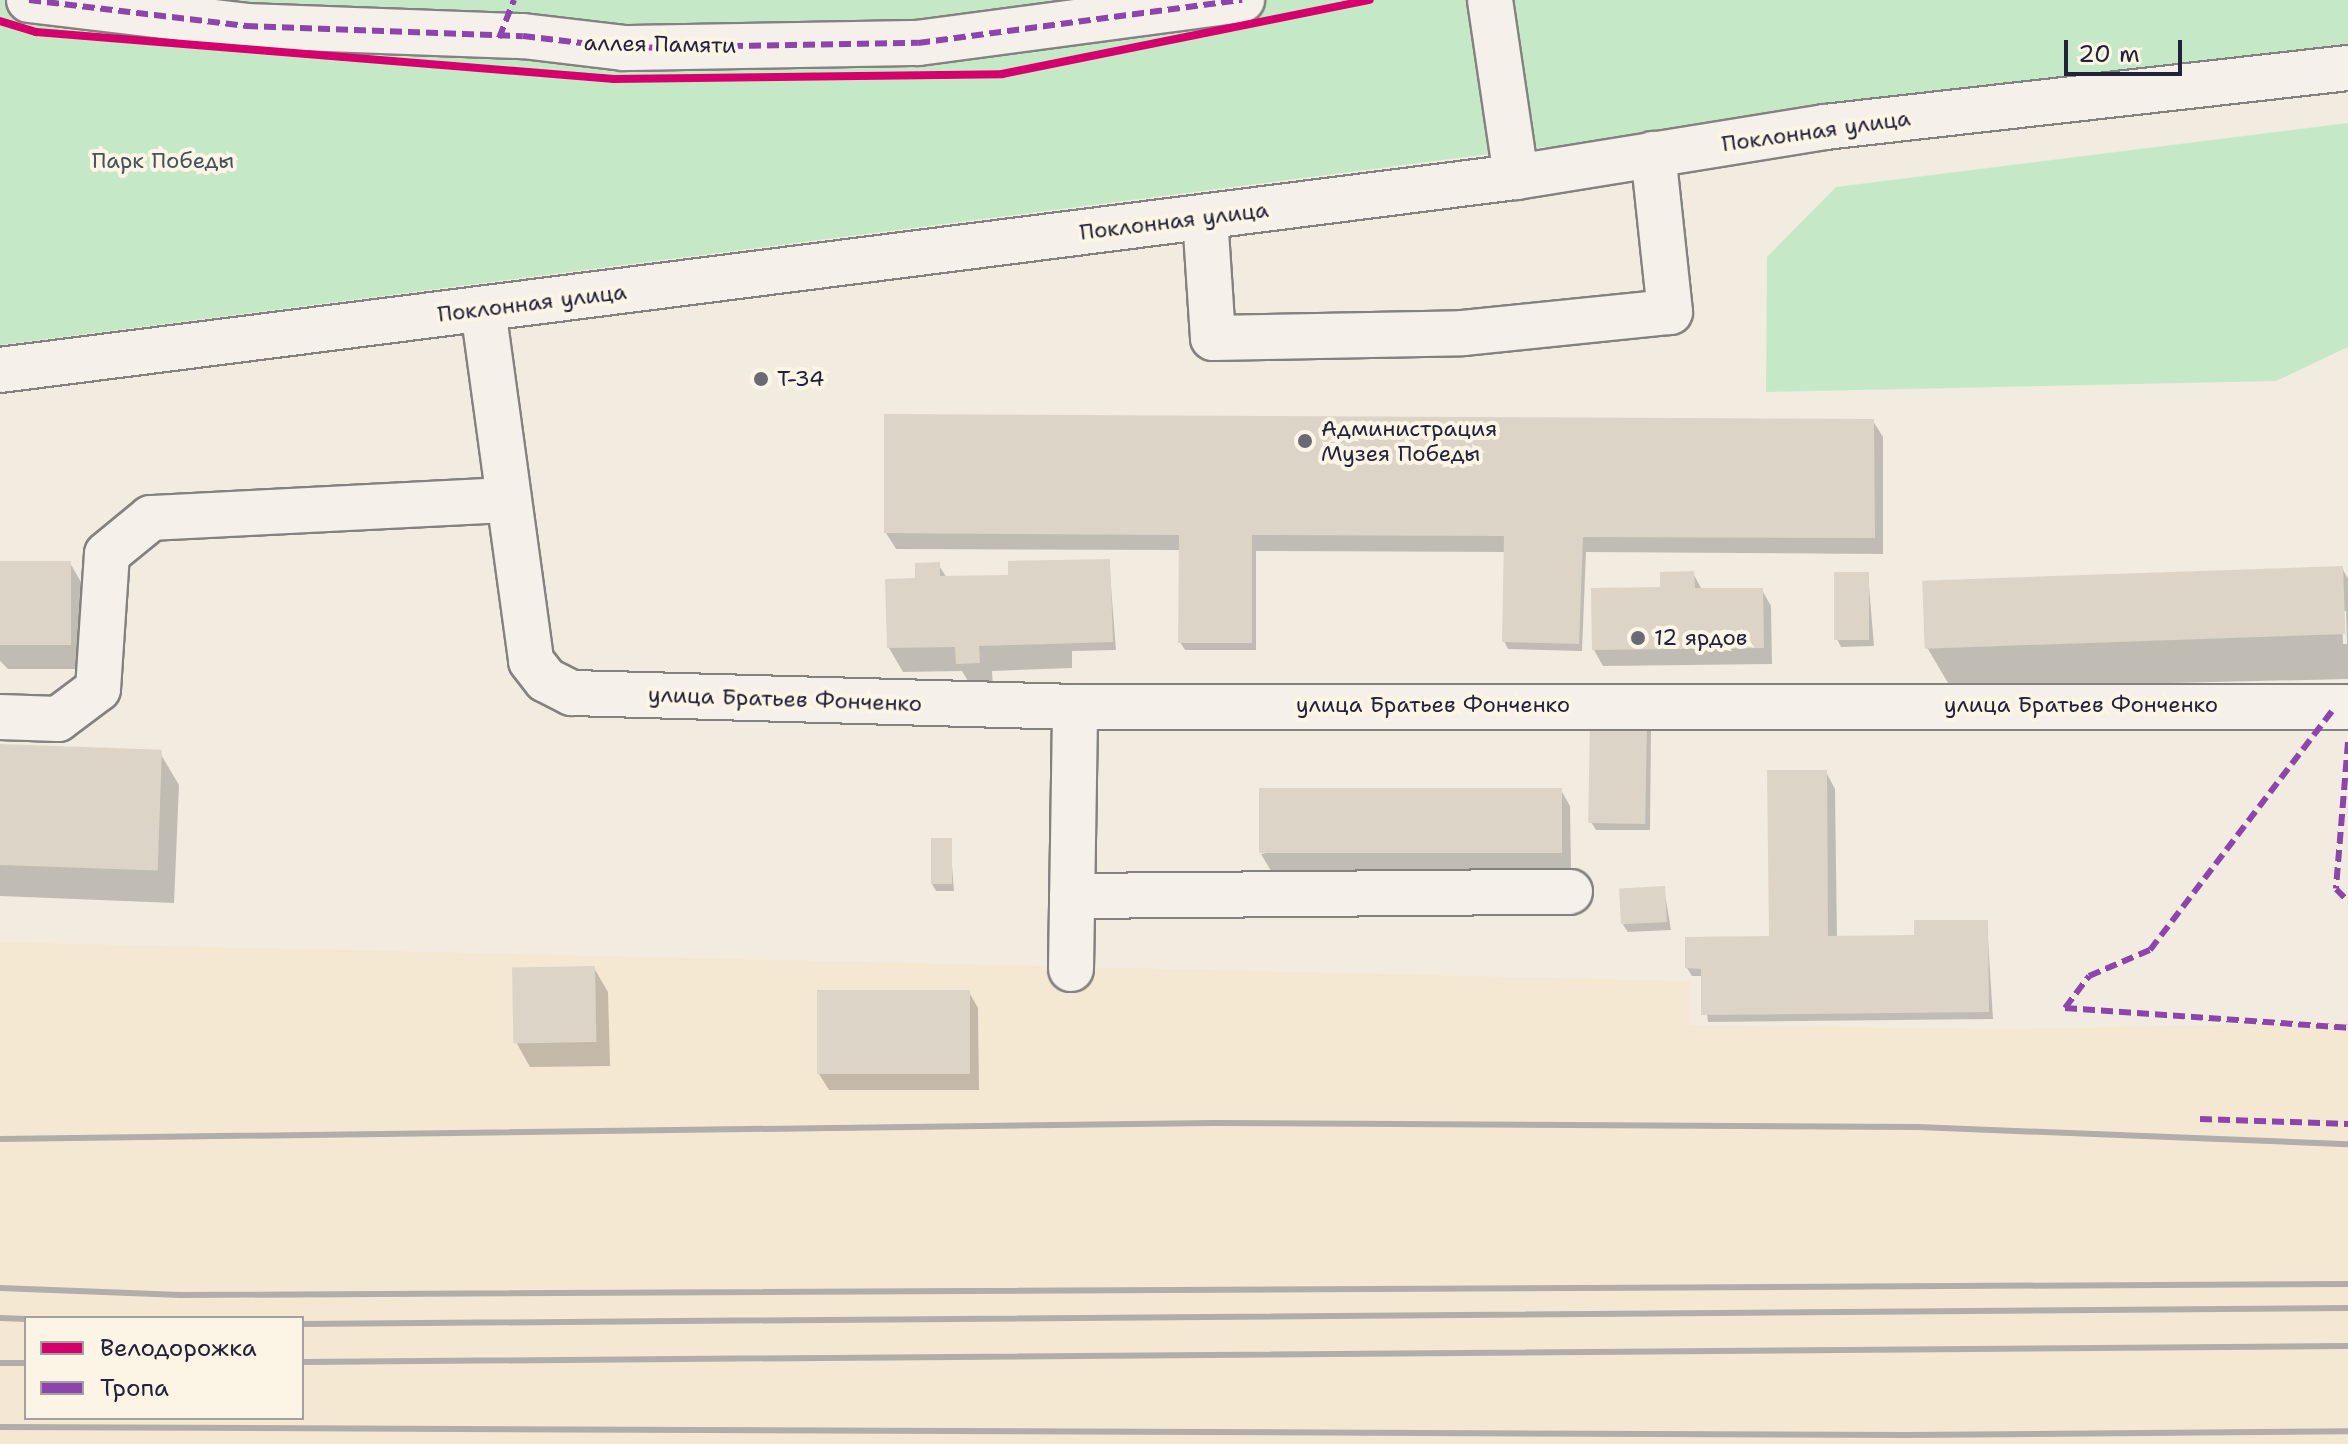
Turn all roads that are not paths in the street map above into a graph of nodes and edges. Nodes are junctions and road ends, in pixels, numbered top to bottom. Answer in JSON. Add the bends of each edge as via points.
{"nodes":[{"id":1,"x":29,"y":0,"type":"edge"},
{"id":2,"x":1242,"y":0,"type":"edge"},
{"id":3,"x":1490,"y":0,"type":"edge"},
{"id":4,"x":506,"y":19,"type":"edge"},
{"id":5,"x":2348,"y":68,"type":"edge"},
{"id":6,"x":1653,"y":154,"type":"junction"},
{"id":7,"x":1516,"y":177,"type":"junction"},
{"id":8,"x":1205,"y":217,"type":"junction"},
{"id":9,"x":483,"y":309,"type":"junction"},
{"id":10,"x":0,"y":370,"type":"edge"},
{"id":11,"x":509,"y":500,"type":"junction"},
{"id":12,"x":1075,"y":707,"type":"junction"},
{"id":13,"x":2348,"y":707,"type":"edge"},
{"id":14,"x":0,"y":717,"type":"edge"},
{"id":15,"x":1570,"y":892,"type":"dead end"},
{"id":16,"x":1072,"y":896,"type":"junction"},
{"id":17,"x":1071,"y":969,"type":"dead end"}],
"edges":[{"from":1,"to":4,"type":"street","name":"аллея Памяти","via":[[246,26]]},
{"from":2,"to":4,"type":"street","name":"аллея Памяти","via":[[918,43],[623,48]]},
{"from":3,"to":7,"type":"street"},
{"from":5,"to":6,"type":"street","name":"Поклонная улица","via":[[1825,127]]},
{"from":6,"to":7,"type":"street","name":"Поклонная улица"},
{"from":6,"to":8,"type":"street","via":[[1670,312],[1463,333],[1213,338]]},
{"from":7,"to":8,"type":"street","name":"Поклонная улица"},
{"from":8,"to":9,"type":"street","name":"Поклонная улица"},
{"from":9,"to":10,"type":"street","name":"Поклонная улица"},
{"from":9,"to":11,"type":"street"},
{"from":11,"to":12,"type":"street","name":"улица Братьев Фонченко","via":[[531,661],[546,680],[572,693]]},
{"from":11,"to":14,"type":"street","via":[[151,518],[107,554],[98,689],[58,719]]},
{"from":12,"to":13,"type":"street","name":"улица Братьев Фонченко"},
{"from":12,"to":16,"type":"street"},
{"from":15,"to":16,"type":"street"},
{"from":16,"to":17,"type":"street"}]}
